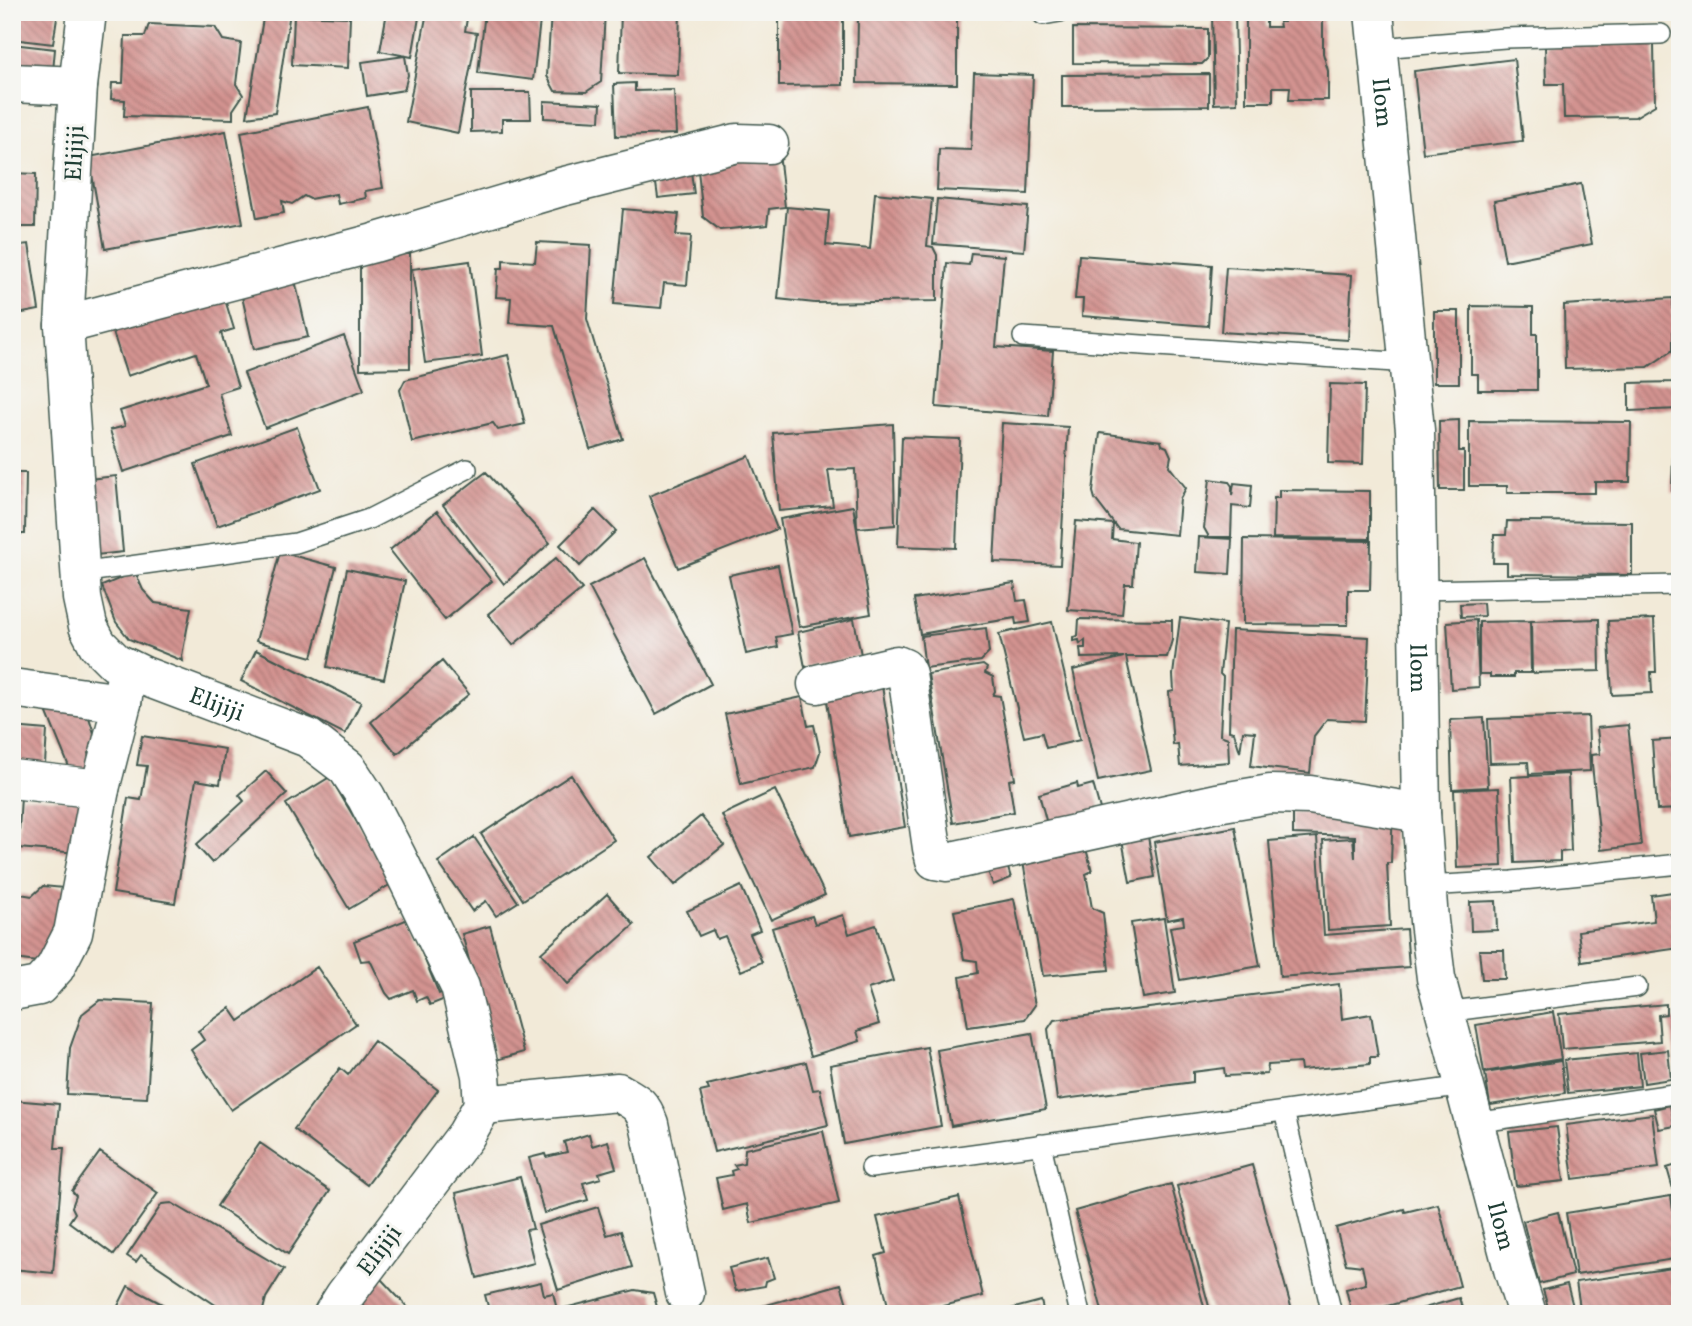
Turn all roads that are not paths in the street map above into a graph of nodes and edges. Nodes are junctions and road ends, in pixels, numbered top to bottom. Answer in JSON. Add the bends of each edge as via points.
{"nodes":[{"id":1,"x":87,"y":12,"type":"edge"},
{"id":2,"x":1376,"y":30,"type":"edge"},
{"id":3,"x":1661,"y":34,"type":"dead end"},
{"id":4,"x":12,"y":83,"type":"edge"},
{"id":5,"x":78,"y":86,"type":"junction"},
{"id":6,"x":769,"y":144,"type":"dead end"},
{"id":7,"x":64,"y":325,"type":"junction"},
{"id":8,"x":1023,"y":337,"type":"dead end"},
{"id":9,"x":1409,"y":363,"type":"junction"},
{"id":10,"x":467,"y":469,"type":"dead end"},
{"id":11,"x":80,"y":573,"type":"junction"},
{"id":12,"x":1680,"y":585,"type":"edge"},
{"id":13,"x":1417,"y":590,"type":"junction"},
{"id":14,"x":817,"y":684,"type":"dead end"},
{"id":15,"x":124,"y":685,"type":"junction"},
{"id":16,"x":12,"y":688,"type":"edge"},
{"id":17,"x":12,"y":779,"type":"edge"},
{"id":18,"x":100,"y":789,"type":"junction"},
{"id":19,"x":1421,"y":813,"type":"junction"},
{"id":20,"x":1680,"y":864,"type":"edge"},
{"id":21,"x":1426,"y":886,"type":"junction"},
{"id":22,"x":1637,"y":987,"type":"dead end"},
{"id":23,"x":12,"y":990,"type":"edge"},
{"id":24,"x":1445,"y":1012,"type":"junction"},
{"id":25,"x":1465,"y":1086,"type":"junction"},
{"id":26,"x":1680,"y":1093,"type":"edge"},
{"id":27,"x":483,"y":1105,"type":"junction"},
{"id":28,"x":1284,"y":1111,"type":"junction"},
{"id":29,"x":1474,"y":1124,"type":"junction"},
{"id":30,"x":1041,"y":1144,"type":"junction"},
{"id":31,"x":871,"y":1168,"type":"dead end"},
{"id":32,"x":684,"y":1293,"type":"dead end"},
{"id":33,"x":333,"y":1314,"type":"edge"},
{"id":34,"x":1080,"y":1314,"type":"edge"},
{"id":35,"x":1332,"y":1314,"type":"edge"},
{"id":36,"x":1527,"y":1314,"type":"edge"}],
"edges":[{"from":1,"to":5,"type":"street","name":"Elijiji"},
{"from":2,"to":3,"type":"lane","via":[[1505,38]]},
{"from":2,"to":9,"type":"street","name":"Ilom"},
{"from":4,"to":5,"type":"street"},
{"from":5,"to":7,"type":"street","name":"Elijiji"},
{"from":6,"to":7,"type":"street","via":[[737,143],[575,184]]},
{"from":7,"to":11,"type":"street","name":"Elijiji"},
{"from":8,"to":9,"type":"lane"},
{"from":9,"to":13,"type":"street","name":"Ilom","via":[[1415,430]]},
{"from":10,"to":11,"type":"lane","via":[[369,519],[296,543]]},
{"from":11,"to":15,"type":"street","name":"Elijiji","via":[[88,626],[115,662]]},
{"from":12,"to":13,"type":"lane"},
{"from":13,"to":19,"type":"street","name":"Ilom"},
{"from":14,"to":19,"type":"street","via":[[897,665],[904,668],[935,860],[947,862],[1270,794],[1310,795]]},
{"from":15,"to":16,"type":"street"},
{"from":15,"to":18,"type":"street"},
{"from":15,"to":27,"type":"street","name":"Elijiji","via":[[157,681],[308,738],[347,768],[397,857],[460,987],[481,1075]]},
{"from":17,"to":18,"type":"street"},
{"from":18,"to":23,"type":"street","via":[[73,933],[55,968],[38,986]]},
{"from":19,"to":21,"type":"street","name":"Ilom"},
{"from":20,"to":21,"type":"lane"},
{"from":21,"to":24,"type":"street","name":"Ilom","via":[[1436,978]]},
{"from":22,"to":24,"type":"lane"},
{"from":24,"to":25,"type":"street","name":"Ilom"},
{"from":25,"to":28,"type":"lane"},
{"from":25,"to":29,"type":"street","name":"Ilom"},
{"from":26,"to":29,"type":"lane"},
{"from":27,"to":32,"type":"street","via":[[618,1092],[636,1102],[649,1124]]},
{"from":27,"to":33,"type":"street","name":"Elijiji","via":[[466,1135]]},
{"from":28,"to":30,"type":"lane"},
{"from":28,"to":35,"type":"lane"},
{"from":29,"to":36,"type":"street","name":"Ilom"},
{"from":30,"to":31,"type":"lane"},
{"from":30,"to":34,"type":"lane"}]}
